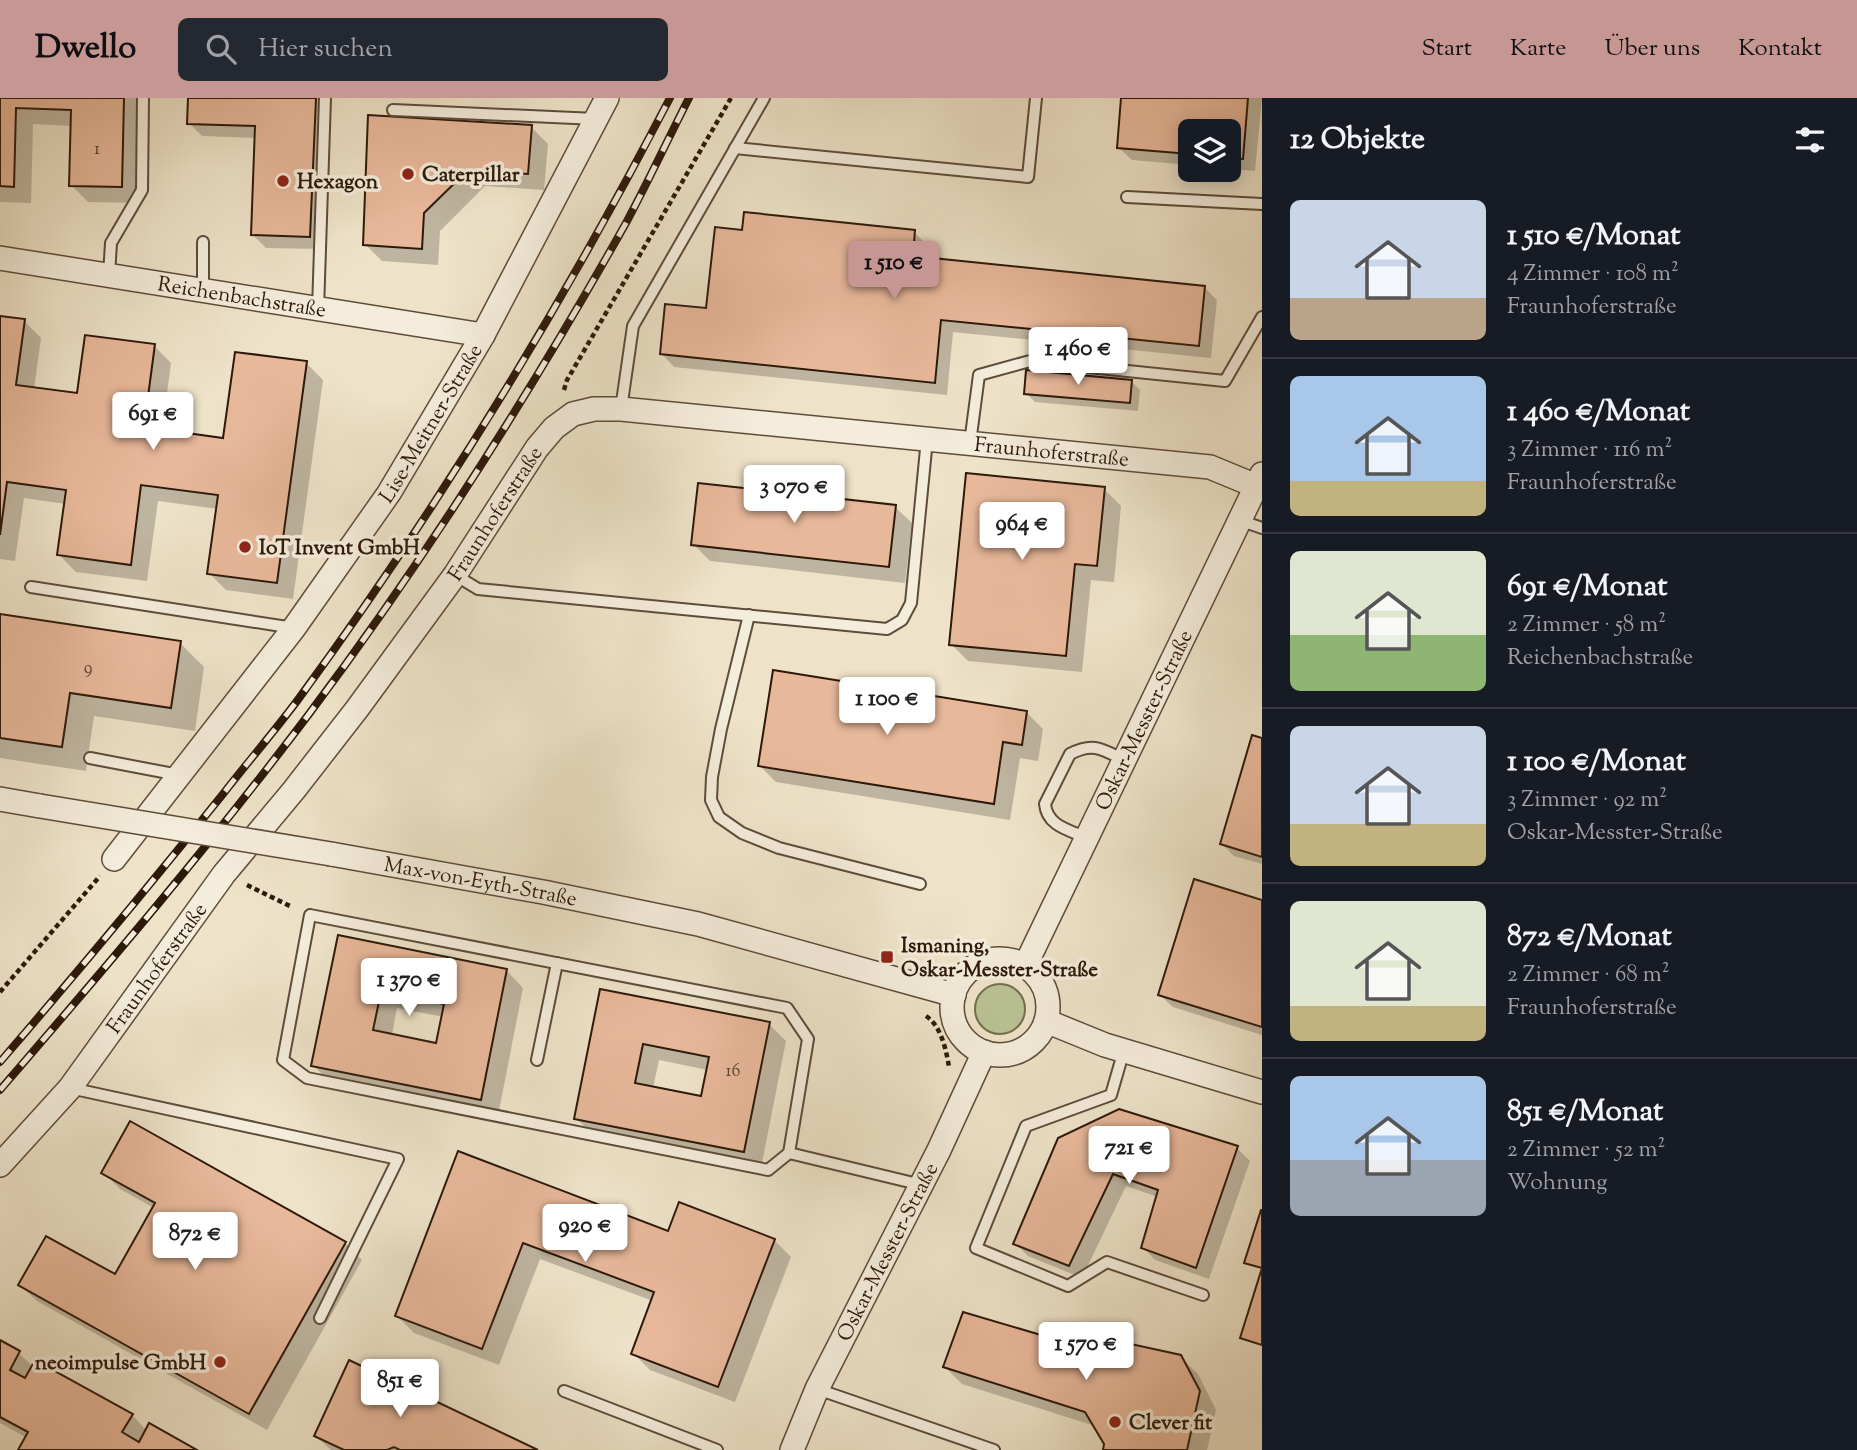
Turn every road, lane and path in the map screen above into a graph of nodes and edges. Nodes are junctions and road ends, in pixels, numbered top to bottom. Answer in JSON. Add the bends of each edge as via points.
{"nodes":[{"id":1,"x":143,"y":98,"type":"edge"},
{"id":2,"x":326,"y":98,"type":"edge"},
{"id":3,"x":607,"y":98,"type":"edge"},
{"id":4,"x":731,"y":98,"type":"edge"},
{"id":5,"x":764,"y":98,"type":"edge"},
{"id":6,"x":1036,"y":98,"type":"edge"},
{"id":7,"x":393,"y":110,"type":"dead end"},
{"id":8,"x":596,"y":119,"type":"junction"},
{"id":9,"x":735,"y":148,"type":"junction"},
{"id":10,"x":1127,"y":197,"type":"dead end"},
{"id":11,"x":1262,"y":204,"type":"edge"},
{"id":12,"x":203,"y":242,"type":"dead end"},
{"id":13,"x":0,"y":258,"type":"edge"},
{"id":14,"x":109,"y":275,"type":"junction"},
{"id":15,"x":202,"y":290,"type":"junction"},
{"id":16,"x":318,"y":309,"type":"junction"},
{"id":17,"x":1262,"y":317,"type":"edge"},
{"id":18,"x":483,"y":335,"type":"junction"},
{"id":19,"x":621,"y":409,"type":"junction"},
{"id":20,"x":554,"y":428,"type":"junction"},
{"id":21,"x":928,"y":439,"type":"junction"},
{"id":22,"x":970,"y":443,"type":"junction"},
{"id":23,"x":1259,"y":480,"type":"edge"},
{"id":24,"x":1238,"y":520,"type":"junction"},
{"id":25,"x":1262,"y":528,"type":"edge"},
{"id":26,"x":455,"y":575,"type":"junction"},
{"id":27,"x":31,"y":586,"type":"dead end"},
{"id":28,"x":749,"y":615,"type":"junction"},
{"id":29,"x":294,"y":628,"type":"junction"},
{"id":30,"x":90,"y":758,"type":"dead end"},
{"id":31,"x":1124,"y":760,"type":"junction"},
{"id":32,"x":179,"y":775,"type":"junction"},
{"id":33,"x":0,"y":799,"type":"edge"},
{"id":34,"x":1087,"y":838,"type":"junction"},
{"id":35,"x":114,"y":859,"type":"joint"},
{"id":36,"x":224,"y":874,"type":"junction"},
{"id":37,"x":920,"y":884,"type":"dead end"},
{"id":38,"x":310,"y":915,"type":"junction"},
{"id":39,"x":556,"y":963,"type":"junction"},
{"id":40,"x":1025,"y":966,"type":"junction"},
{"id":41,"x":0,"y":992,"type":"edge"},
{"id":42,"x":954,"y":995,"type":"junction"},
{"id":43,"x":923,"y":1013,"type":"dead end"},
{"id":44,"x":1046,"y":1021,"type":"junction"},
{"id":45,"x":1124,"y":1050,"type":"junction"},
{"id":46,"x":984,"y":1052,"type":"junction"},
{"id":47,"x":537,"y":1060,"type":"dead end"},
{"id":48,"x":949,"y":1069,"type":"dead end"},
{"id":49,"x":69,"y":1088,"type":"junction"},
{"id":50,"x":1262,"y":1092,"type":"edge"},
{"id":51,"x":789,"y":1153,"type":"junction"},
{"id":52,"x":0,"y":1165,"type":"edge"},
{"id":53,"x":922,"y":1185,"type":"junction"},
{"id":54,"x":1203,"y":1295,"type":"dead end"},
{"id":55,"x":320,"y":1318,"type":"dead end"},
{"id":56,"x":817,"y":1389,"type":"junction"},
{"id":57,"x":564,"y":1391,"type":"dead end"},
{"id":58,"x":716,"y":1450,"type":"edge"},
{"id":59,"x":792,"y":1450,"type":"edge"},
{"id":60,"x":994,"y":1450,"type":"edge"}],
"edges":[{"from":1,"to":14,"type":"lane","via":[[142,190],[111,243]]},
{"from":2,"to":16,"type":"lane"},
{"from":3,"to":8,"type":"street","name":"Lise-Meitner-Straße"},
{"from":4,"to":20,"type":"path","via":[[567,380]]},
{"from":5,"to":9,"type":"lane"},
{"from":6,"to":9,"type":"lane","via":[[1028,177]]},
{"from":7,"to":8,"type":"lane"},
{"from":8,"to":18,"type":"street","name":"Lise-Meitner-Straße"},
{"from":9,"to":19,"type":"lane","via":[[633,326]]},
{"from":10,"to":11,"type":"lane"},
{"from":12,"to":15,"type":"lane"},
{"from":13,"to":14,"type":"street","name":"Reichenbachstraße"},
{"from":14,"to":15,"type":"street","name":"Reichenbachstraße"},
{"from":15,"to":16,"type":"street","name":"Reichenbachstraße"},
{"from":16,"to":18,"type":"street","name":"Reichenbachstraße"},
{"from":17,"to":22,"type":"lane","via":[[1225,381],[1030,361],[979,374]]},
{"from":18,"to":29,"type":"street","name":"Lise-Meitner-Straße","via":[[390,493]]},
{"from":19,"to":20,"type":"street","name":"Fraunhoferstraße","via":[[573,414]]},
{"from":19,"to":21,"type":"street","name":"Fraunhoferstraße"},
{"from":20,"to":26,"type":"street","name":"Fraunhoferstraße"},
{"from":21,"to":22,"type":"street","name":"Fraunhoferstraße"},
{"from":21,"to":28,"type":"lane","via":[[911,603],[902,620],[887,629]]},
{"from":22,"to":23,"type":"street","name":"Fraunhoferstraße","via":[[1210,467]]},
{"from":23,"to":24,"type":"street","name":"Oskar-Messter-Straße"},
{"from":24,"to":25,"type":"lane"},
{"from":24,"to":31,"type":"street","name":"Oskar-Messter-Straße"},
{"from":26,"to":28,"type":"lane","via":[[478,589]]},
{"from":26,"to":36,"type":"street","name":"Fraunhoferstraße","via":[[334,739]]},
{"from":27,"to":29,"type":"lane"},
{"from":28,"to":37,"type":"lane","via":[[712,777],[711,800],[719,817],[742,833],[779,848]]},
{"from":29,"to":32,"type":"street","name":"Lise-Meitner-Straße"},
{"from":30,"to":32,"type":"lane"},
{"from":31,"to":34,"type":"street","name":"Oskar-Messter-Straße"},
{"from":31,"to":34,"type":"lane","via":[[1090,747],[1070,754],[1045,804],[1051,821]]},
{"from":32,"to":35,"type":"street","name":"Lise-Meitner-Straße"},
{"from":33,"to":42,"type":"street","name":"Max-von-Eyth-Straße","bridge":true,"via":[[543,892],[698,924]]},
{"from":34,"to":40,"type":"street","name":"Oskar-Messter-Straße"},
{"from":35,"to":41,"type":"path"},
{"from":36,"to":38,"type":"path"},
{"from":36,"to":49,"type":"street","name":"Fraunhoferstraße"},
{"from":38,"to":39,"type":"lane"},
{"from":38,"to":51,"type":"lane","via":[[283,1060],[307,1078],[768,1170]]},
{"from":39,"to":47,"type":"lane"},
{"from":39,"to":51,"type":"lane","via":[[787,1008],[808,1039]]},
{"from":40,"to":42,"type":"street","via":[[997,960],[982,963],[960,981]]},
{"from":40,"to":44,"type":"street","via":[[1047,996]]},
{"from":42,"to":46,"type":"street","via":[[953,1016],[961,1036]]},
{"from":43,"to":48,"type":"path","via":[[945,1044]]},
{"from":44,"to":45,"type":"street"},
{"from":44,"to":46,"type":"street","via":[[1040,1035],[1015,1053]]},
{"from":45,"to":50,"type":"street"},
{"from":45,"to":54,"type":"lane","via":[[1111,1095],[1026,1126],[976,1248],[1068,1286],[1107,1262]]},
{"from":46,"to":53,"type":"street","name":"Oskar-Messter-Straße"},
{"from":49,"to":52,"type":"street","name":"Fraunhoferstraße"},
{"from":49,"to":55,"type":"lane","via":[[398,1159]]},
{"from":51,"to":53,"type":"lane"},
{"from":53,"to":56,"type":"street","name":"Oskar-Messter-Straße"},
{"from":56,"to":59,"type":"street","name":"Oskar-Messter-Straße"},
{"from":56,"to":60,"type":"lane"},
{"from":57,"to":58,"type":"lane"}]}
